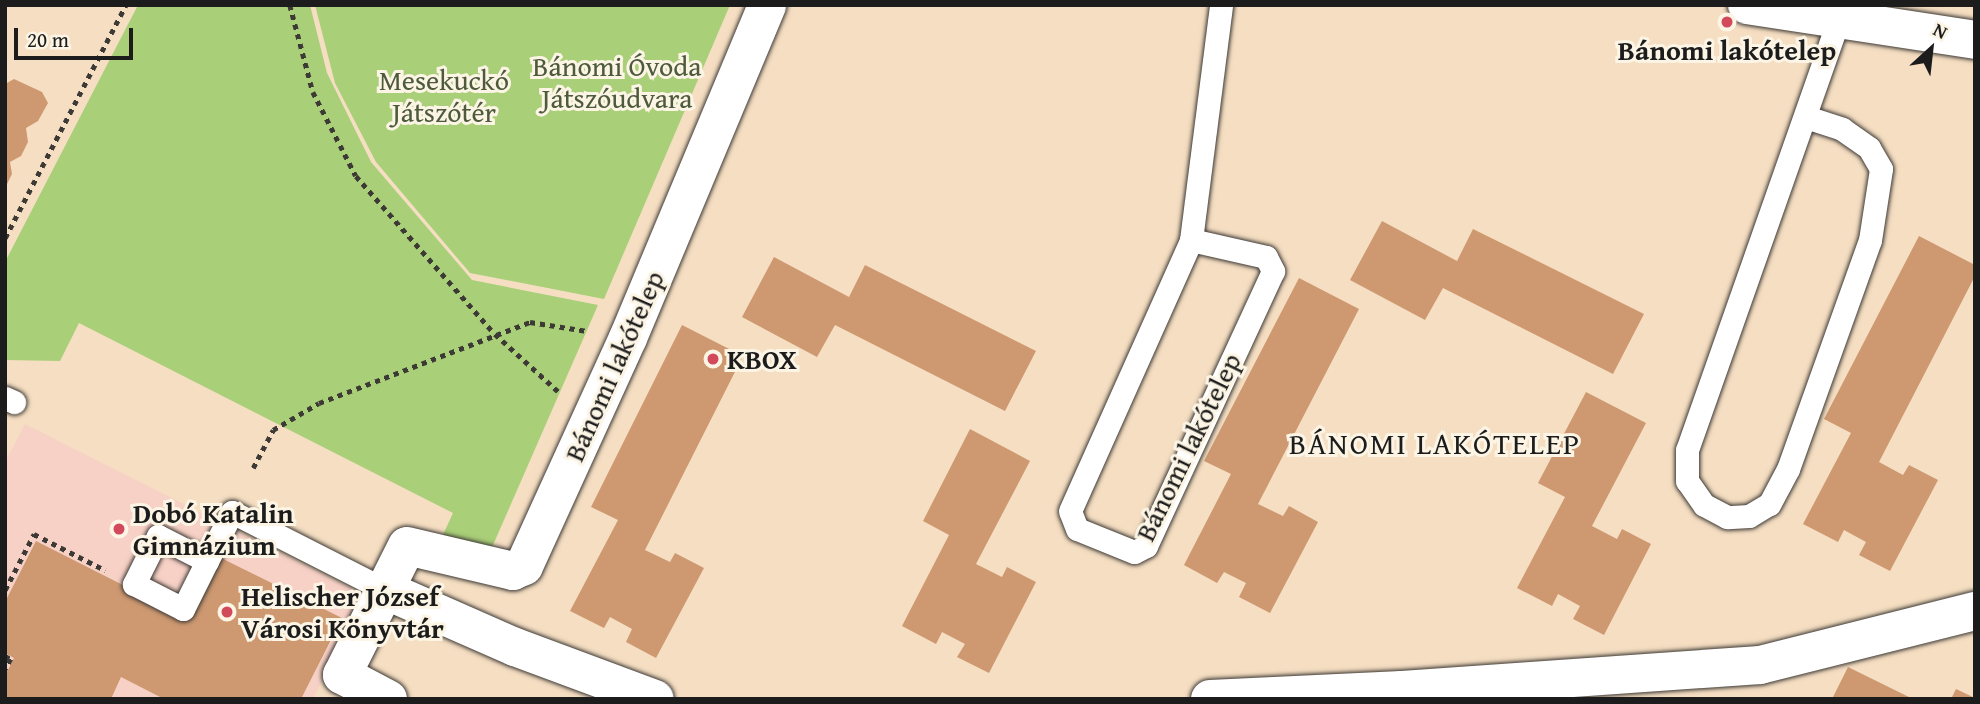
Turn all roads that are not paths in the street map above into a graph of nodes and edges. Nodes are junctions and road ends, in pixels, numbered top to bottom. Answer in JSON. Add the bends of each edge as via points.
{"nodes":[{"id":1,"x":766,"y":5,"type":"edge"},
{"id":2,"x":1222,"y":5,"type":"edge"},
{"id":3,"x":1746,"y":5,"type":"edge"},
{"id":4,"x":1839,"y":19,"type":"junction"},
{"id":5,"x":1975,"y":40,"type":"edge"},
{"id":6,"x":1806,"y":117,"type":"junction"},
{"id":7,"x":1191,"y":240,"type":"junction"},
{"id":8,"x":208,"y":561,"type":"junction"},
{"id":9,"x":384,"y":590,"type":"junction"},
{"id":10,"x":1975,"y":611,"type":"edge"},
{"id":11,"x":336,"y":687,"type":"edge"},
{"id":12,"x":388,"y":699,"type":"edge"},
{"id":13,"x":655,"y":699,"type":"edge"},
{"id":14,"x":1210,"y":699,"type":"edge"}],
"edges":[{"from":1,"to":9,"type":"street","name":"Bánomi lakótelep","via":[[628,338],[524,566],[513,571],[407,546]]},
{"from":2,"to":7,"type":"lane","name":"Bánomi lakótelep"},
{"from":3,"to":4,"type":"street"},
{"from":4,"to":5,"type":"street"},
{"from":4,"to":6,"type":"lane"},
{"from":6,"to":6,"type":"lane","via":[[1687,450],[1687,481],[1704,505],[1727,517],[1749,516],[1769,504],[1788,469],[1870,240],[1881,169],[1869,148],[1842,129]]},
{"from":7,"to":7,"type":"lane","name":"Bánomi lakótelep","via":[[1266,257],[1273,271],[1146,546],[1134,552],[1077,528],[1070,511]]},
{"from":8,"to":8,"type":"lane","via":[[183,608],[134,584],[158,536]]},
{"from":8,"to":9,"type":"lane","via":[[232,512]]},
{"from":9,"to":11,"type":"street"},
{"from":9,"to":13,"type":"street","via":[[515,648]]},
{"from":10,"to":14,"type":"street","via":[[1759,665]]},
{"from":11,"to":12,"type":"street"}]}
